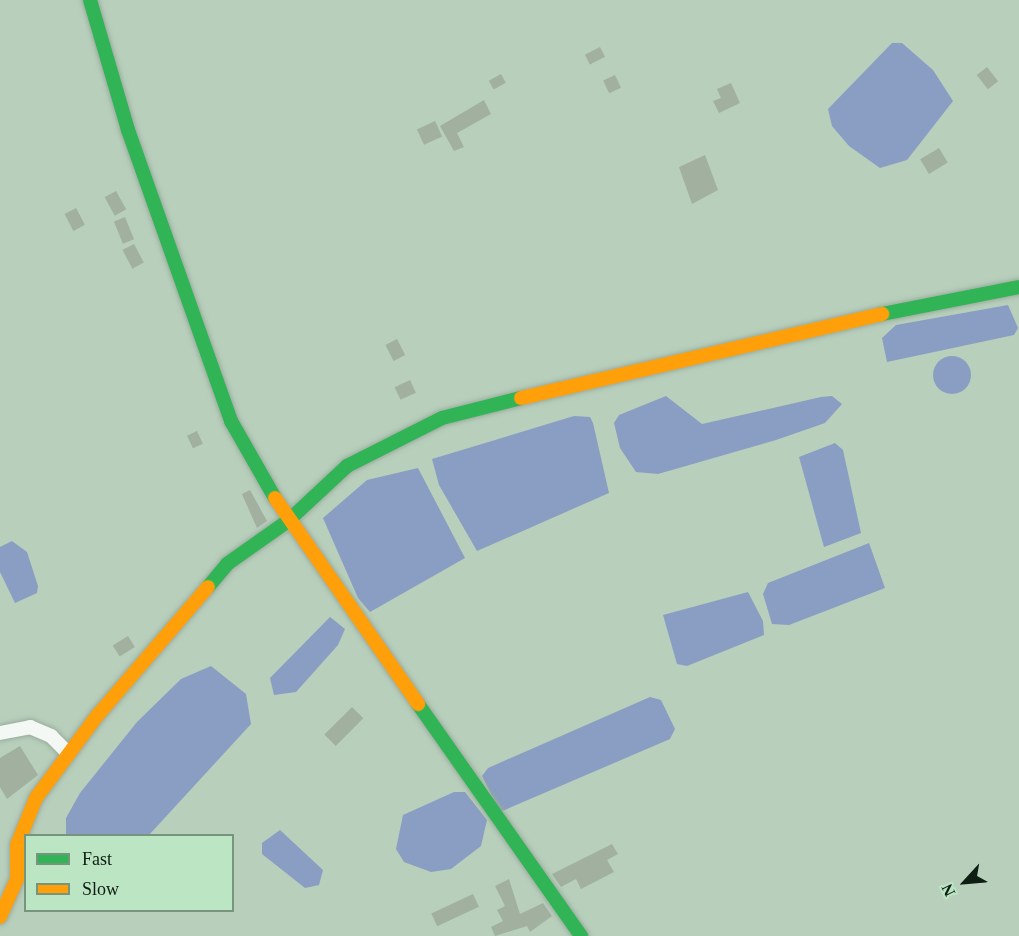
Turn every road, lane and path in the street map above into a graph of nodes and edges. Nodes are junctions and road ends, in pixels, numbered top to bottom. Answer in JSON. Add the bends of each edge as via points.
{"nodes":[{"id":1,"x":90,"y":0,"type":"edge"},
{"id":2,"x":1019,"y":287,"type":"edge"},
{"id":3,"x":288,"y":521,"type":"junction"},
{"id":4,"x":0,"y":733,"type":"edge"},
{"id":5,"x":69,"y":754,"type":"junction"},
{"id":6,"x":0,"y":917,"type":"edge"},
{"id":7,"x":580,"y":936,"type":"edge"}],
"edges":[{"from":1,"to":3,"type":"street","via":[[128,130],[231,421]]},
{"from":2,"to":3,"type":"street","via":[[764,338],[442,418],[347,466]]},
{"from":3,"to":5,"type":"street","via":[[227,564]]},
{"from":3,"to":7,"type":"street"},
{"from":4,"to":5,"type":"street","via":[[30,727],[51,736]]},
{"from":5,"to":6,"type":"street","via":[[36,798],[17,845],[17,879]]}]}
